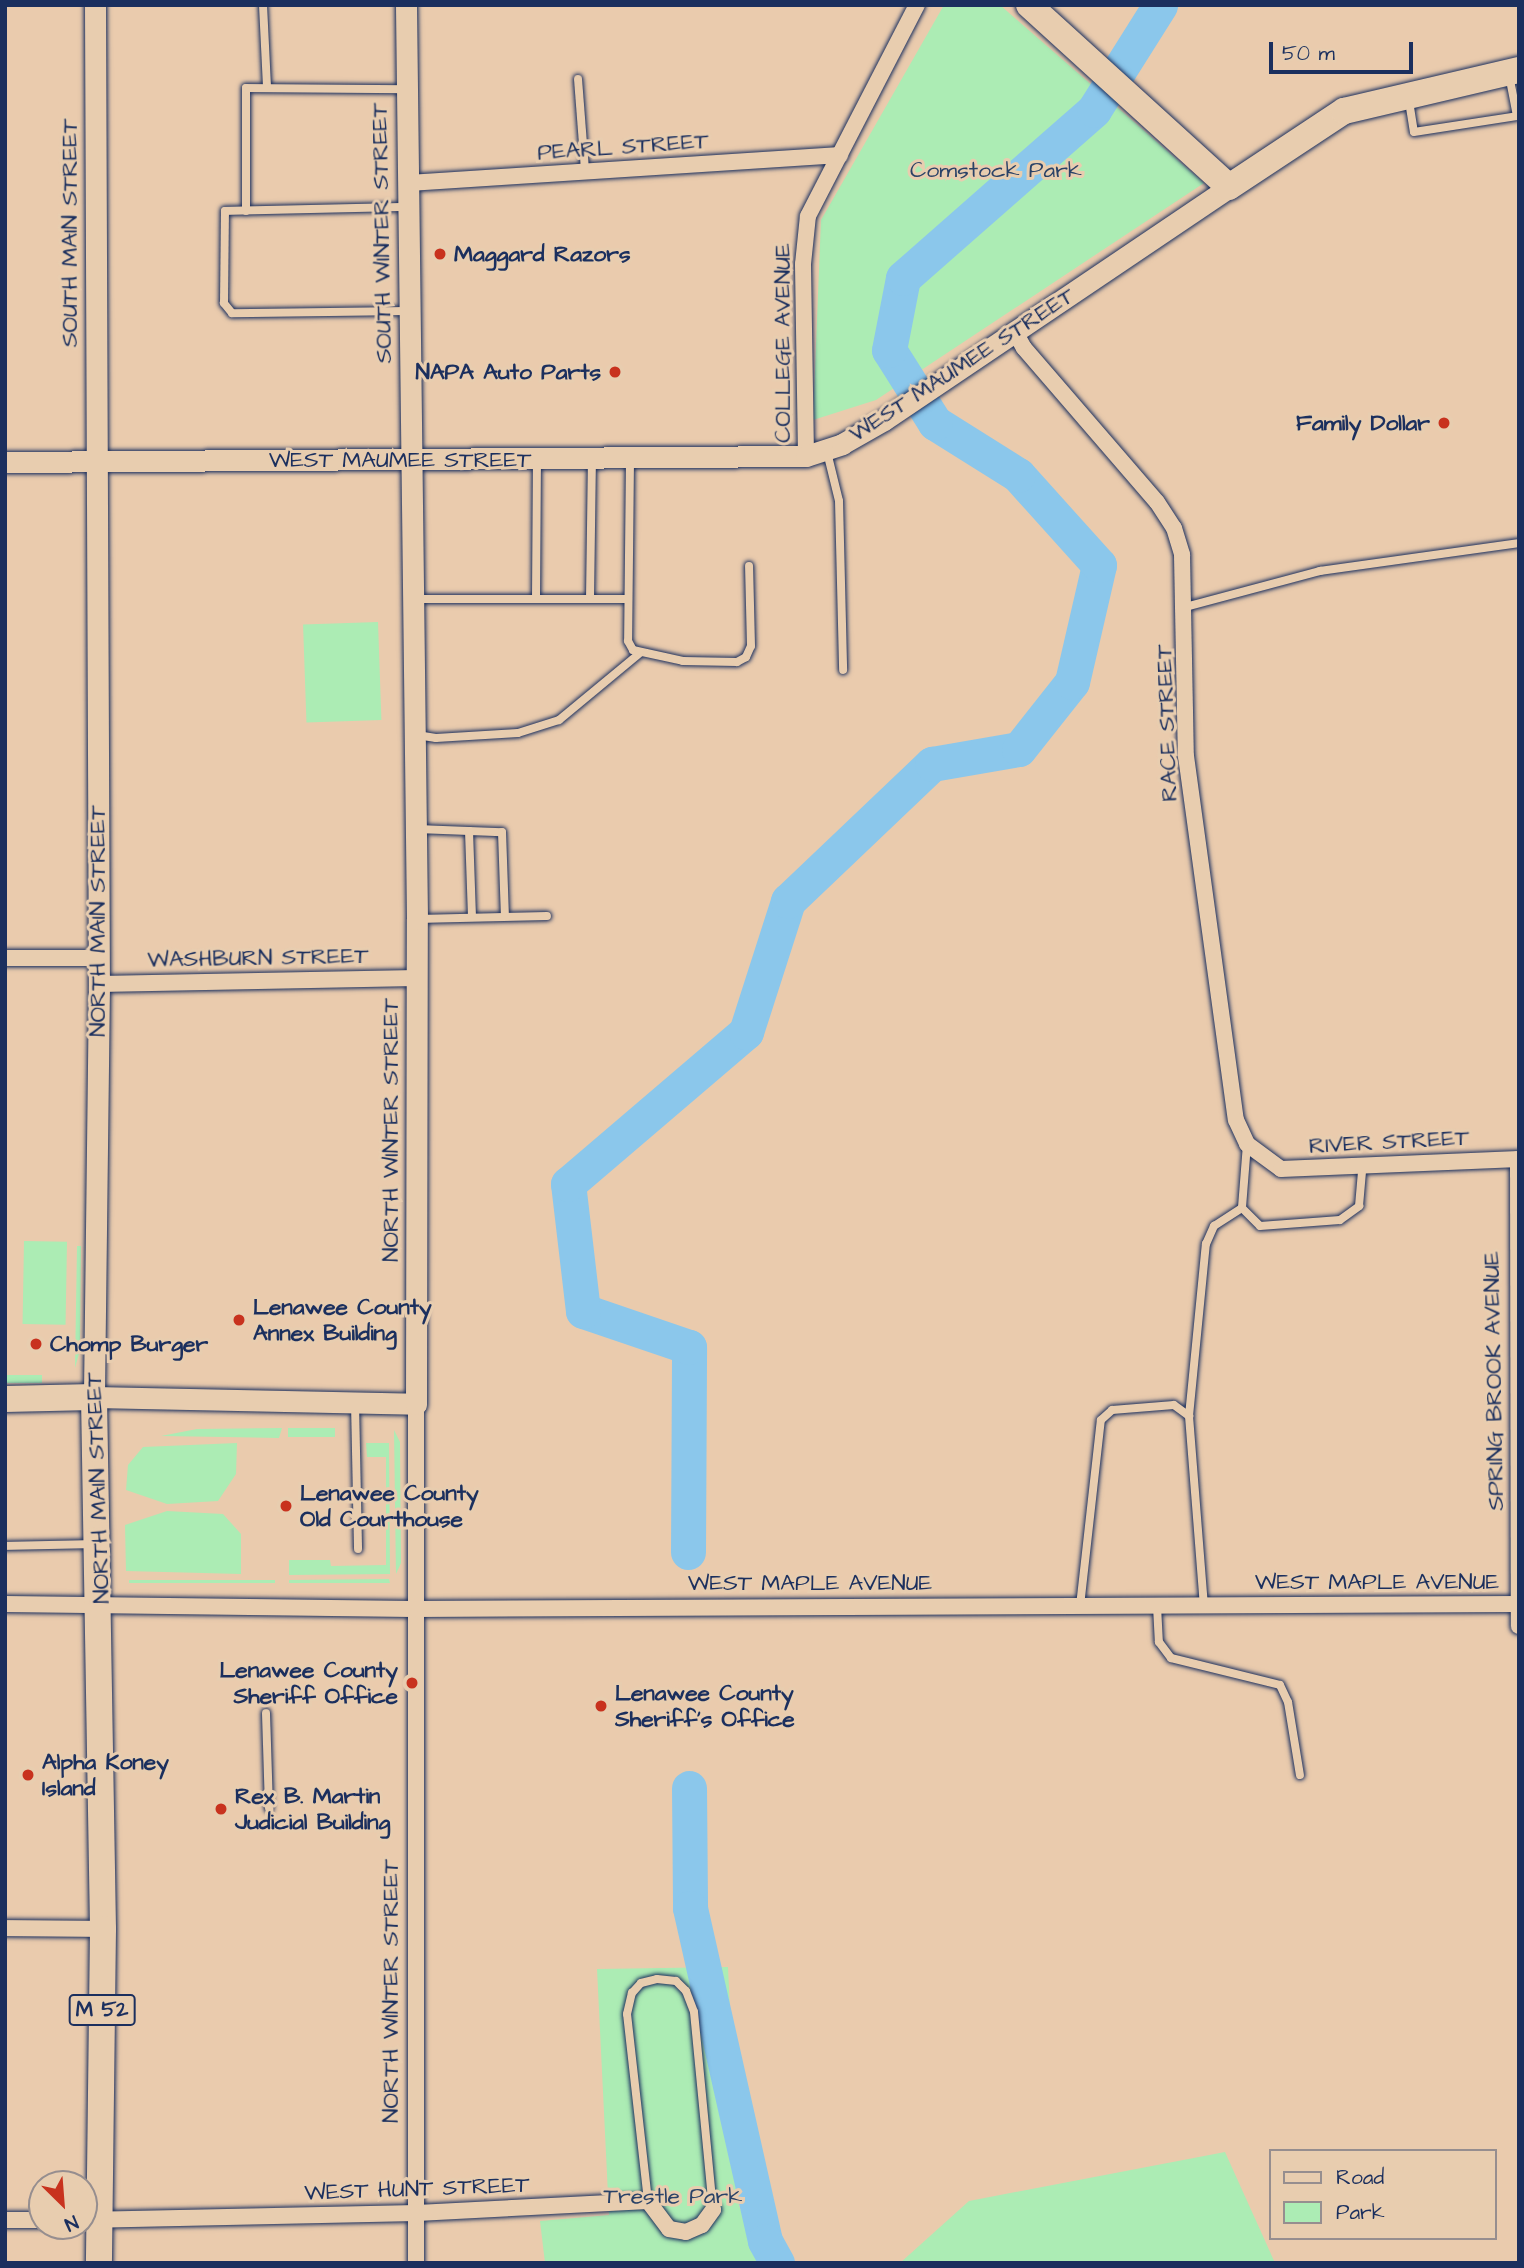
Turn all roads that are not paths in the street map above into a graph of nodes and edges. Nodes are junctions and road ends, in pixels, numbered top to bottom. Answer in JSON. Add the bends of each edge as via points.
{"nodes":[{"id":1,"x":95,"y":5,"type":"edge"},
{"id":2,"x":263,"y":5,"type":"edge"},
{"id":3,"x":406,"y":5,"type":"edge"},
{"id":4,"x":917,"y":5,"type":"edge"},
{"id":5,"x":1029,"y":5,"type":"edge"},
{"id":6,"x":1514,"y":71,"type":"edge"},
{"id":7,"x":578,"y":79,"type":"dead end"},
{"id":8,"x":267,"y":89,"type":"junction"},
{"id":9,"x":405,"y":89,"type":"junction"},
{"id":10,"x":1408,"y":95,"type":"junction"},
{"id":11,"x":1518,"y":116,"type":"edge"},
{"id":12,"x":840,"y":155,"type":"junction"},
{"id":13,"x":585,"y":172,"type":"junction"},
{"id":14,"x":409,"y":183,"type":"junction"},
{"id":15,"x":1228,"y":187,"type":"junction"},
{"id":16,"x":409,"y":207,"type":"junction"},
{"id":17,"x":246,"y":211,"type":"junction"},
{"id":18,"x":410,"y":311,"type":"junction"},
{"id":19,"x":1015,"y":332,"type":"junction"},
{"id":20,"x":816,"y":453,"type":"junction"},
{"id":21,"x":411,"y":459,"type":"junction"},
{"id":22,"x":537,"y":459,"type":"junction"},
{"id":23,"x":593,"y":459,"type":"junction"},
{"id":24,"x":630,"y":460,"type":"junction"},
{"id":25,"x":97,"y":461,"type":"junction"},
{"id":26,"x":5,"y":462,"type":"edge"},
{"id":27,"x":1519,"y":543,"type":"edge"},
{"id":28,"x":749,"y":566,"type":"dead end"},
{"id":29,"x":412,"y":599,"type":"junction"},
{"id":30,"x":536,"y":599,"type":"junction"},
{"id":31,"x":590,"y":599,"type":"junction"},
{"id":32,"x":628,"y":599,"type":"junction"},
{"id":33,"x":1185,"y":607,"type":"junction"},
{"id":34,"x":640,"y":653,"type":"junction"},
{"id":35,"x":843,"y":670,"type":"dead end"},
{"id":36,"x":414,"y":734,"type":"junction"},
{"id":37,"x":415,"y":829,"type":"junction"},
{"id":38,"x":469,"y":831,"type":"junction"},
{"id":39,"x":472,"y":916,"type":"junction"},
{"id":40,"x":505,"y":916,"type":"junction"},
{"id":41,"x":547,"y":916,"type":"dead end"},
{"id":42,"x":417,"y":919,"type":"junction"},
{"id":43,"x":5,"y":958,"type":"edge"},
{"id":44,"x":97,"y":958,"type":"junction"},
{"id":45,"x":417,"y":978,"type":"junction"},
{"id":46,"x":99,"y":984,"type":"junction"},
{"id":47,"x":1247,"y":1144,"type":"junction"},
{"id":48,"x":1263,"y":1159,"type":"joint"},
{"id":49,"x":1518,"y":1159,"type":"edge"},
{"id":50,"x":1362,"y":1168,"type":"junction"},
{"id":51,"x":1242,"y":1208,"type":"junction"},
{"id":52,"x":94,"y":1397,"type":"junction"},
{"id":53,"x":5,"y":1399,"type":"edge"},
{"id":54,"x":355,"y":1403,"type":"junction"},
{"id":55,"x":416,"y":1404,"type":"junction"},
{"id":56,"x":1189,"y":1416,"type":"junction"},
{"id":57,"x":99,"y":1544,"type":"junction"},
{"id":58,"x":5,"y":1546,"type":"edge"},
{"id":59,"x":358,"y":1549,"type":"dead end"},
{"id":60,"x":101,"y":1603,"type":"junction"},
{"id":61,"x":5,"y":1604,"type":"edge"},
{"id":62,"x":1519,"y":1604,"type":"edge"},
{"id":63,"x":1080,"y":1606,"type":"junction"},
{"id":64,"x":1157,"y":1606,"type":"junction"},
{"id":65,"x":1204,"y":1606,"type":"junction"},
{"id":66,"x":413,"y":1609,"type":"junction"},
{"id":67,"x":1519,"y":1626,"type":"edge"},
{"id":68,"x":266,"y":1713,"type":"dead end"},
{"id":69,"x":1300,"y":1774,"type":"dead end"},
{"id":70,"x":269,"y":1808,"type":"dead end"},
{"id":71,"x":5,"y":1928,"type":"edge"},
{"id":72,"x":103,"y":1929,"type":"junction"},
{"id":73,"x":93,"y":2170,"type":"edge"},
{"id":74,"x":648,"y":2201,"type":"junction"},
{"id":75,"x":713,"y":2210,"type":"joint"},
{"id":76,"x":417,"y":2213,"type":"junction"},
{"id":77,"x":5,"y":2220,"type":"edge"},
{"id":78,"x":28,"y":2220,"type":"edge"},
{"id":79,"x":98,"y":2220,"type":"edge"},
{"id":80,"x":95,"y":2240,"type":"edge"},
{"id":81,"x":99,"y":2263,"type":"edge"},
{"id":82,"x":416,"y":2263,"type":"edge"}],
"edges":[{"from":1,"to":25,"type":"street","name":"SOUTH MAIN STREET"},
{"from":2,"to":8,"type":"lane"},
{"from":3,"to":9,"type":"street","name":"SOUTH WINTER STREET"},
{"from":4,"to":12,"type":"street","name":"COLLEGE AVENUE"},
{"from":5,"to":15,"type":"main road"},
{"from":6,"to":10,"type":"main road","name":"WEST MAUMEE STREET"},
{"from":6,"to":11,"type":"lane"},
{"from":7,"to":13,"type":"lane"},
{"from":8,"to":9,"type":"lane"},
{"from":8,"to":17,"type":"lane","via":[[246,88]]},
{"from":9,"to":14,"type":"street","name":"SOUTH WINTER STREET"},
{"from":10,"to":11,"type":"lane","via":[[1414,132]]},
{"from":10,"to":15,"type":"main road","name":"WEST MAUMEE STREET","via":[[1344,111]]},
{"from":12,"to":13,"type":"street","name":"PEARL STREET"},
{"from":12,"to":20,"type":"street","name":"COLLEGE AVENUE","via":[[808,216],[803,264]]},
{"from":13,"to":14,"type":"street","name":"PEARL STREET"},
{"from":14,"to":16,"type":"street","name":"SOUTH WINTER STREET"},
{"from":15,"to":19,"type":"street","name":"WEST MAUMEE STREET"},
{"from":16,"to":17,"type":"lane"},
{"from":16,"to":18,"type":"street","name":"SOUTH WINTER STREET"},
{"from":17,"to":18,"type":"lane","via":[[225,211],[224,303],[232,313]]},
{"from":18,"to":21,"type":"street","name":"SOUTH WINTER STREET"},
{"from":19,"to":20,"type":"street","name":"WEST MAUMEE STREET","via":[[884,420]]},
{"from":19,"to":33,"type":"street","name":"RACE STREET","via":[[1174,528],[1182,555]]},
{"from":20,"to":24,"type":"street","name":"WEST MAUMEE STREET"},
{"from":20,"to":35,"type":"lane","via":[[839,501]]},
{"from":21,"to":22,"type":"street","name":"WEST MAUMEE STREET"},
{"from":21,"to":25,"type":"street","name":"WEST MAUMEE STREET"},
{"from":21,"to":29,"type":"street","name":"NORTH WINTER STREET"},
{"from":22,"to":23,"type":"street","name":"WEST MAUMEE STREET"},
{"from":22,"to":30,"type":"lane"},
{"from":23,"to":24,"type":"street","name":"WEST MAUMEE STREET"},
{"from":23,"to":31,"type":"lane"},
{"from":24,"to":32,"type":"lane"},
{"from":25,"to":26,"type":"street","name":"WEST MAUMEE STREET"},
{"from":25,"to":44,"type":"street","name":"NORTH MAIN STREET"},
{"from":27,"to":33,"type":"lane","via":[[1320,571]]},
{"from":28,"to":34,"type":"lane","via":[[751,646],[746,657],[737,662],[683,661]]},
{"from":29,"to":30,"type":"lane"},
{"from":29,"to":36,"type":"street","name":"NORTH WINTER STREET"},
{"from":30,"to":31,"type":"lane"},
{"from":31,"to":32,"type":"lane"},
{"from":32,"to":34,"type":"lane","via":[[628,641]]},
{"from":33,"to":47,"type":"street","name":"RACE STREET","via":[[1186,757],[1236,1120]]},
{"from":34,"to":36,"type":"lane","via":[[559,720],[518,733],[436,738]]},
{"from":36,"to":37,"type":"street","name":"NORTH WINTER STREET"},
{"from":37,"to":38,"type":"lane"},
{"from":37,"to":42,"type":"street","name":"NORTH WINTER STREET"},
{"from":38,"to":39,"type":"lane"},
{"from":38,"to":40,"type":"lane","via":[[502,832]]},
{"from":39,"to":40,"type":"lane"},
{"from":39,"to":42,"type":"lane"},
{"from":40,"to":41,"type":"lane"},
{"from":42,"to":45,"type":"street","name":"NORTH WINTER STREET"},
{"from":43,"to":44,"type":"street"},
{"from":44,"to":46,"type":"street","name":"NORTH MAIN STREET"},
{"from":45,"to":46,"type":"street","name":"WASHBURN STREET"},
{"from":45,"to":55,"type":"street","name":"NORTH WINTER STREET"},
{"from":46,"to":52,"type":"street","name":"NORTH MAIN STREET"},
{"from":47,"to":48,"type":"street","name":"RACE STREET"},
{"from":47,"to":51,"type":"lane"},
{"from":48,"to":50,"type":"street","name":"RIVER STREET","via":[[1281,1169]]},
{"from":49,"to":50,"type":"street","name":"RIVER STREET"},
{"from":49,"to":62,"type":"street","name":"SPRING BROOK AVENUE"},
{"from":50,"to":51,"type":"lane","via":[[1359,1206],[1340,1220],[1260,1226]]},
{"from":51,"to":56,"type":"lane","via":[[1214,1226],[1206,1244]]},
{"from":52,"to":53,"type":"main road"},
{"from":52,"to":54,"type":"street"},
{"from":52,"to":57,"type":"main road","name":"NORTH MAIN STREET","number":"M 52"},
{"from":54,"to":55,"type":"street"},
{"from":54,"to":59,"type":"lane"},
{"from":55,"to":66,"type":"street","name":"NORTH WINTER STREET"},
{"from":56,"to":63,"type":"lane","via":[[1174,1405],[1112,1410],[1101,1420]]},
{"from":56,"to":65,"type":"lane"},
{"from":57,"to":58,"type":"lane"},
{"from":57,"to":60,"type":"main road","name":"NORTH MAIN STREET","number":"M 52"},
{"from":60,"to":61,"type":"street","name":"WEST MAPLE AVENUE"},
{"from":60,"to":66,"type":"street","name":"WEST MAPLE AVENUE"},
{"from":60,"to":72,"type":"main road","name":"NORTH MAIN STREET","number":"M 52"},
{"from":62,"to":65,"type":"street","name":"WEST MAPLE AVENUE"},
{"from":62,"to":67,"type":"street","name":"SPRING BROOK AVENUE"},
{"from":63,"to":64,"type":"street","name":"WEST MAPLE AVENUE"},
{"from":63,"to":66,"type":"street","name":"WEST MAPLE AVENUE"},
{"from":64,"to":65,"type":"street","name":"WEST MAPLE AVENUE"},
{"from":64,"to":69,"type":"lane","via":[[1159,1642],[1171,1658],[1280,1685],[1288,1702]]},
{"from":66,"to":76,"type":"street","name":"NORTH WINTER STREET"},
{"from":68,"to":70,"type":"lane"},
{"from":71,"to":72,"type":"street"},
{"from":72,"to":73,"type":"main road","name":"NORTH MAIN STREET","number":"M 52"},
{"from":74,"to":75,"type":"street","via":[[669,2229],[686,2232],[702,2225]]},
{"from":74,"to":75,"type":"lane","via":[[627,2014],[632,1993],[641,1983],[657,1979],[676,1981],[686,1991],[694,2012]]},
{"from":74,"to":76,"type":"street","name":"WEST HUNT STREET"},
{"from":76,"to":79,"type":"street","name":"WEST HUNT STREET"},
{"from":76,"to":82,"type":"street","name":"NORTH WINTER STREET"},
{"from":77,"to":78,"type":"street"},
{"from":80,"to":81,"type":"main road","name":"NORTH MAIN STREET","number":"M 52"}]}
